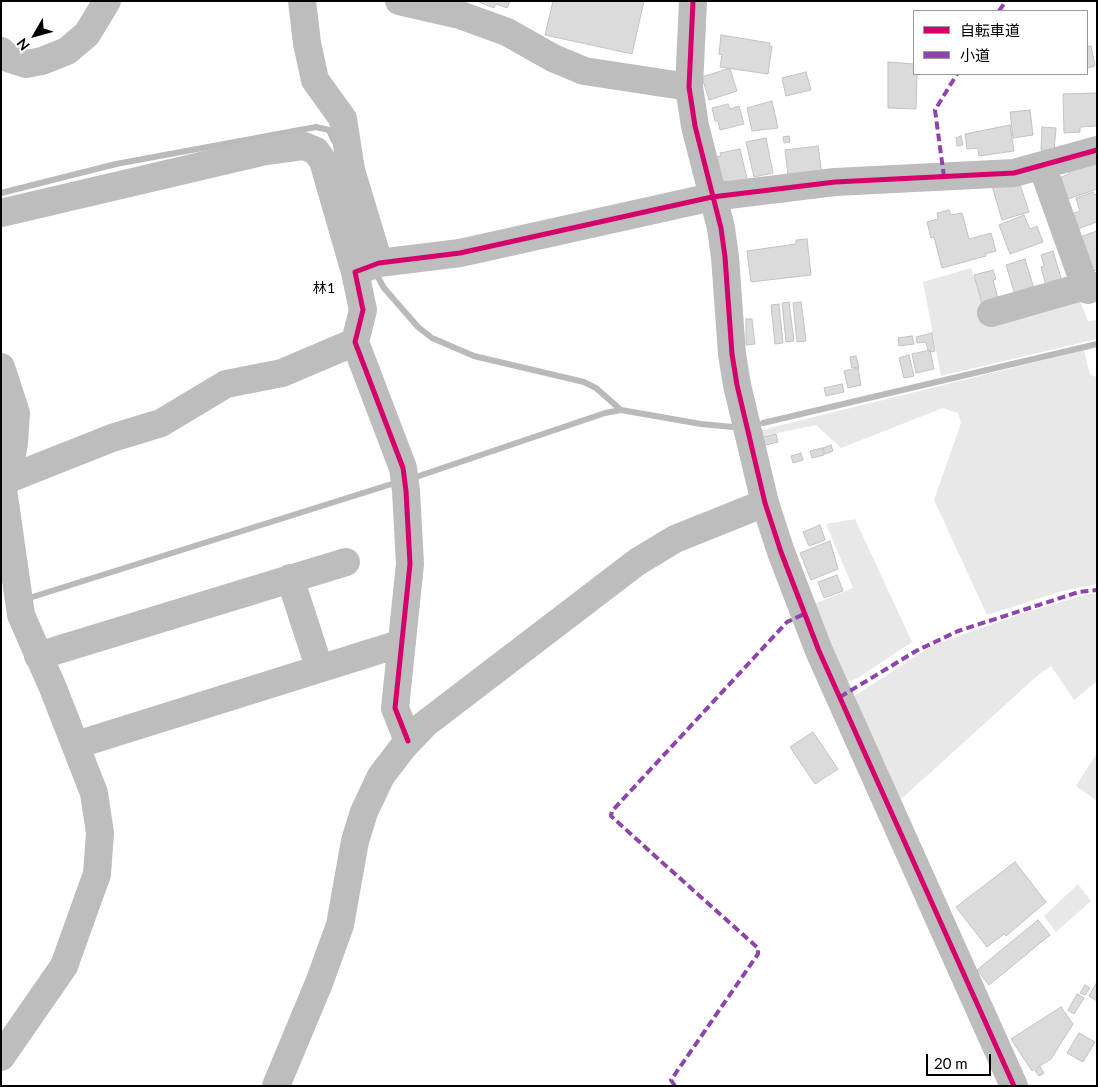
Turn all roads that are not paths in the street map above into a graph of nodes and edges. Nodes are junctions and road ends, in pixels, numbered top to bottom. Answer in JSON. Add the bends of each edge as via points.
{"nodes":[{"id":1,"x":106,"y":1,"type":"edge"},
{"id":2,"x":302,"y":1,"type":"edge"},
{"id":3,"x":399,"y":1,"type":"edge"},
{"id":4,"x":693,"y":1,"type":"edge"},
{"id":5,"x":4,"y":60,"type":"edge"},
{"id":6,"x":689,"y":87,"type":"junction"},
{"id":7,"x":1097,"y":150,"type":"edge"},
{"id":8,"x":1042,"y":166,"type":"junction"},
{"id":9,"x":712,"y":197,"type":"junction"},
{"id":10,"x":1,"y":213,"type":"edge"},
{"id":11,"x":367,"y":267,"type":"junction"},
{"id":12,"x":1091,"y":286,"type":"edge"},
{"id":13,"x":991,"y":313,"type":"dead end"},
{"id":14,"x":355,"y":342,"type":"junction"},
{"id":15,"x":1,"y":367,"type":"edge"},
{"id":16,"x":4,"y":481,"type":"edge"},
{"id":17,"x":765,"y":503,"type":"junction"},
{"id":18,"x":346,"y":562,"type":"dead end"},
{"id":19,"x":290,"y":578,"type":"junction"},
{"id":20,"x":402,"y":643,"type":"junction"},
{"id":21,"x":38,"y":656,"type":"junction"},
{"id":22,"x":319,"y":667,"type":"junction"},
{"id":23,"x":408,"y":741,"type":"junction"},
{"id":24,"x":76,"y":745,"type":"junction"},
{"id":25,"x":1,"y":1058,"type":"edge"},
{"id":26,"x":276,"y":1086,"type":"edge"},
{"id":27,"x":1014,"y":1086,"type":"edge"}],
"edges":[{"from":1,"to":5,"type":"street","via":[[87,34],[67,51],[42,62],[26,64]]},
{"from":2,"to":11,"type":"street","via":[[315,80],[343,118]]},
{"from":3,"to":6,"type":"street","via":[[460,14],[507,32],[584,71]]},
{"from":4,"to":6,"type":"street"},
{"from":6,"to":9,"type":"street"},
{"from":7,"to":8,"type":"street"},
{"from":8,"to":9,"type":"street","via":[[1014,172],[835,182]]},
{"from":8,"to":12,"type":"street"},
{"from":9,"to":11,"type":"street","via":[[460,253]]},
{"from":9,"to":17,"type":"street","via":[[725,258],[737,385]]},
{"from":10,"to":11,"type":"street","via":[[261,152],[304,146],[316,151],[323,161]]},
{"from":11,"to":14,"type":"street","via":[[363,310]]},
{"from":12,"to":13,"type":"street"},
{"from":14,"to":16,"type":"street","via":[[282,373],[226,384],[161,423],[112,438]]},
{"from":14,"to":20,"type":"street","via":[[403,468],[410,564]]},
{"from":15,"to":16,"type":"street","via":[[16,413],[14,443]]},
{"from":16,"to":21,"type":"street","via":[[21,615]]},
{"from":17,"to":23,"type":"street","via":[[675,539],[637,562],[425,724]]},
{"from":17,"to":27,"type":"street","via":[[819,651]]},
{"from":18,"to":19,"type":"street"},
{"from":19,"to":21,"type":"street"},
{"from":19,"to":22,"type":"street"},
{"from":20,"to":22,"type":"street"},
{"from":20,"to":23,"type":"street","via":[[395,708]]},
{"from":21,"to":24,"type":"street"},
{"from":22,"to":24,"type":"street"},
{"from":23,"to":26,"type":"street","via":[[381,776],[364,812],[355,841],[340,924],[319,984]]},
{"from":24,"to":25,"type":"street","via":[[94,792],[100,833],[96,874],[64,966]]}]}
